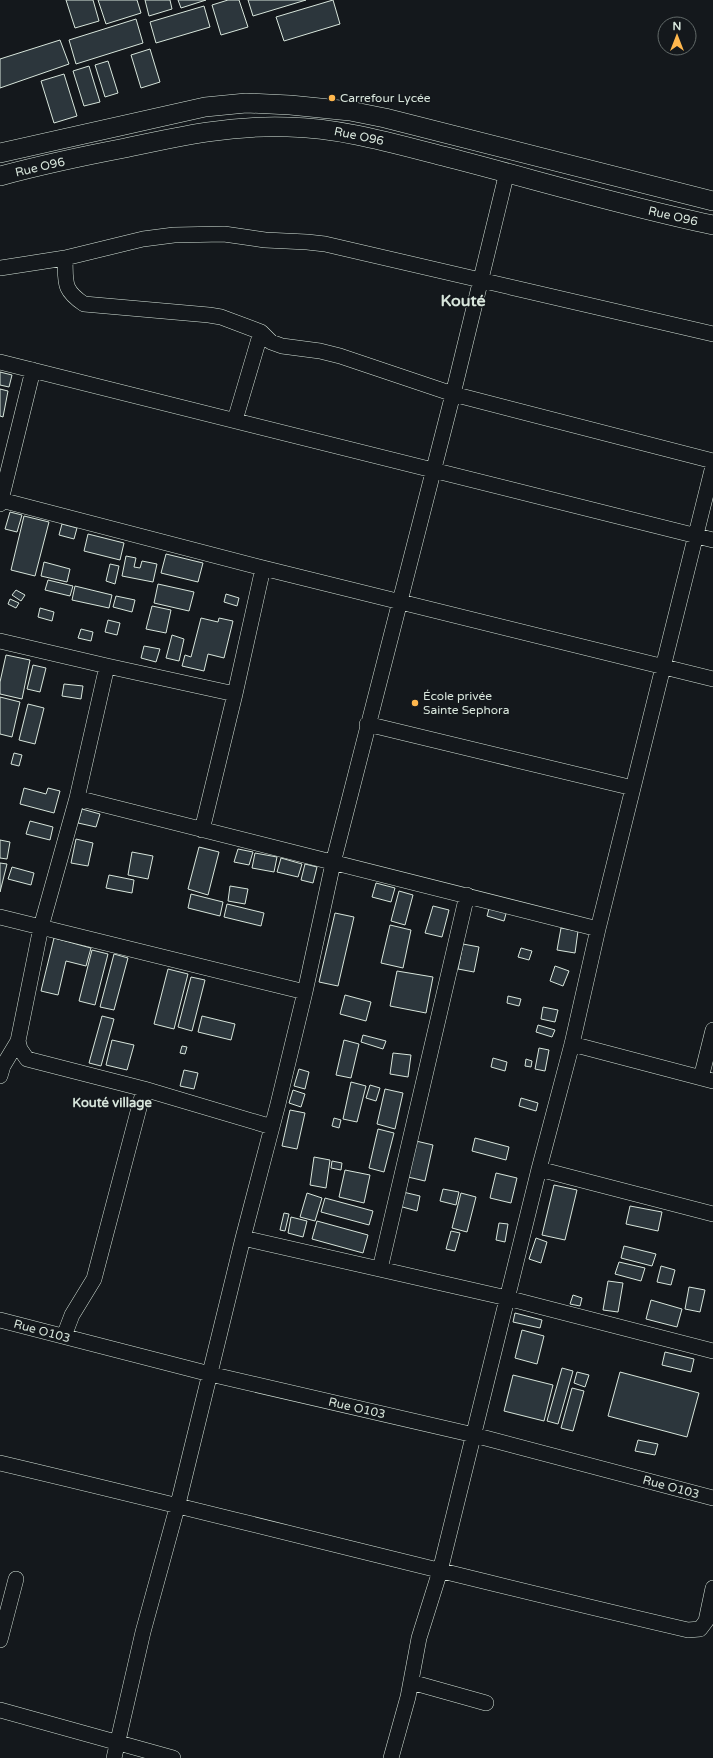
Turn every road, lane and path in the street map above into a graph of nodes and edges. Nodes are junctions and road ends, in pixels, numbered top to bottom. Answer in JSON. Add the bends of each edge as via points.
{"nodes":[{"id":1,"x":0,"y":152,"type":"edge"},
{"id":2,"x":507,"y":172,"type":"junction"},
{"id":3,"x":0,"y":176,"type":"edge"},
{"id":4,"x":713,"y":201,"type":"edge"},
{"id":5,"x":713,"y":225,"type":"edge"},
{"id":6,"x":65,"y":258,"type":"junction"},
{"id":7,"x":0,"y":268,"type":"edge"},
{"id":8,"x":482,"y":281,"type":"junction"},
{"id":9,"x":261,"y":332,"type":"junction"},
{"id":10,"x":713,"y":334,"type":"edge"},
{"id":11,"x":0,"y":362,"type":"edge"},
{"id":12,"x":33,"y":370,"type":"junction"},
{"id":13,"x":453,"y":394,"type":"junction"},
{"id":14,"x":235,"y":420,"type":"junction"},
{"id":15,"x":713,"y":461,"type":"edge"},
{"id":16,"x":713,"y":466,"type":"edge"},
{"id":17,"x":434,"y":471,"type":"junction"},
{"id":18,"x":0,"y":502,"type":"edge"},
{"id":19,"x":695,"y":536,"type":"junction"},
{"id":20,"x":713,"y":540,"type":"edge"},
{"id":21,"x":263,"y":568,"type":"junction"},
{"id":22,"x":399,"y":601,"type":"junction"},
{"id":23,"x":0,"y":641,"type":"edge"},
{"id":24,"x":107,"y":666,"type":"junction"},
{"id":25,"x":663,"y":666,"type":"junction"},
{"id":26,"x":713,"y":679,"type":"edge"},
{"id":27,"x":235,"y":694,"type":"junction"},
{"id":28,"x":368,"y":724,"type":"junction"},
{"id":29,"x":633,"y":788,"type":"junction"},
{"id":30,"x":77,"y":798,"type":"junction"},
{"id":31,"x":202,"y":830,"type":"junction"},
{"id":32,"x":333,"y":863,"type":"junction"},
{"id":33,"x":467,"y":895,"type":"junction"},
{"id":34,"x":0,"y":917,"type":"edge"},
{"id":35,"x":41,"y":927,"type":"junction"},
{"id":36,"x":598,"y":929,"type":"junction"},
{"id":37,"x":305,"y":992,"type":"junction"},
{"id":38,"x":713,"y":1030,"type":"edge"},
{"id":39,"x":18,"y":1041,"type":"junction"},
{"id":40,"x":572,"y":1044,"type":"junction"},
{"id":41,"x":0,"y":1076,"type":"edge"},
{"id":42,"x":707,"y":1079,"type":"edge"},
{"id":43,"x":144,"y":1089,"type":"junction"},
{"id":44,"x":272,"y":1127,"type":"junction"},
{"id":45,"x":539,"y":1169,"type":"junction"},
{"id":46,"x":713,"y":1214,"type":"edge"},
{"id":47,"x":243,"y":1238,"type":"junction"},
{"id":48,"x":380,"y":1269,"type":"junction"},
{"id":49,"x":507,"y":1298,"type":"junction"},
{"id":50,"x":0,"y":1320,"type":"edge"},
{"id":51,"x":64,"y":1336,"type":"junction"},
{"id":52,"x":713,"y":1351,"type":"edge"},
{"id":53,"x":210,"y":1374,"type":"junction"},
{"id":54,"x":474,"y":1435,"type":"junction"},
{"id":55,"x":0,"y":1463,"type":"edge"},
{"id":56,"x":713,"y":1498,"type":"edge"},
{"id":57,"x":178,"y":1504,"type":"junction"},
{"id":58,"x":440,"y":1571,"type":"junction"},
{"id":59,"x":16,"y":1579,"type":"dead end"},
{"id":60,"x":713,"y":1588,"type":"edge"},
{"id":61,"x":0,"y":1640,"type":"edge"},
{"id":62,"x":411,"y":1682,"type":"junction"},
{"id":63,"x":486,"y":1703,"type":"dead end"},
{"id":64,"x":0,"y":1710,"type":"edge"},
{"id":65,"x":115,"y":1751,"type":"edge"},
{"id":66,"x":173,"y":1758,"type":"edge"},
{"id":67,"x":391,"y":1758,"type":"edge"}],
"edges":[{"from":1,"to":4,"type":"main road","name":"Rue O96","via":[[205,107],[246,103],[290,105],[350,111],[385,118]]},
{"from":2,"to":3,"type":"main road","name":"Rue O96","via":[[368,137],[327,129],[288,127],[225,128],[192,133]]},
{"from":2,"to":5,"type":"main road","name":"Rue O96"},
{"from":2,"to":8,"type":"street"},
{"from":6,"to":7,"type":"street"},
{"from":6,"to":8,"type":"street","via":[[143,239],[174,235],[224,234],[326,244]]},
{"from":6,"to":9,"type":"street","via":[[66,287],[72,296],[84,304],[209,315]]},
{"from":8,"to":10,"type":"street"},
{"from":8,"to":13,"type":"street"},
{"from":9,"to":13,"type":"street","via":[[271,342],[282,346],[340,356]]},
{"from":9,"to":14,"type":"street"},
{"from":11,"to":12,"type":"street"},
{"from":12,"to":14,"type":"street"},
{"from":12,"to":18,"type":"street"},
{"from":13,"to":15,"type":"street"},
{"from":13,"to":17,"type":"street"},
{"from":14,"to":17,"type":"street"},
{"from":16,"to":19,"type":"street"},
{"from":17,"to":19,"type":"street"},
{"from":17,"to":22,"type":"street"},
{"from":18,"to":21,"type":"street"},
{"from":19,"to":20,"type":"street"},
{"from":19,"to":25,"type":"street"},
{"from":21,"to":22,"type":"street"},
{"from":21,"to":27,"type":"street"},
{"from":22,"to":25,"type":"street"},
{"from":22,"to":28,"type":"street"},
{"from":23,"to":24,"type":"street"},
{"from":24,"to":27,"type":"street"},
{"from":24,"to":30,"type":"street"},
{"from":25,"to":26,"type":"street"},
{"from":25,"to":29,"type":"street"},
{"from":27,"to":31,"type":"street"},
{"from":28,"to":29,"type":"street"},
{"from":28,"to":32,"type":"street"},
{"from":29,"to":36,"type":"street"},
{"from":30,"to":31,"type":"street"},
{"from":30,"to":35,"type":"street"},
{"from":31,"to":32,"type":"street"},
{"from":32,"to":33,"type":"street"},
{"from":32,"to":37,"type":"street"},
{"from":33,"to":36,"type":"street"},
{"from":33,"to":48,"type":"street"},
{"from":34,"to":35,"type":"street"},
{"from":35,"to":37,"type":"street"},
{"from":35,"to":39,"type":"street"},
{"from":36,"to":40,"type":"street"},
{"from":37,"to":44,"type":"street"},
{"from":38,"to":42,"type":"street"},
{"from":39,"to":41,"type":"street"},
{"from":39,"to":43,"type":"street","via":[[20,1050],[27,1058]]},
{"from":40,"to":42,"type":"street"},
{"from":40,"to":45,"type":"street"},
{"from":43,"to":44,"type":"street"},
{"from":43,"to":51,"type":"street","via":[[94,1279],[72,1315]]},
{"from":44,"to":47,"type":"street"},
{"from":45,"to":46,"type":"street"},
{"from":45,"to":49,"type":"street"},
{"from":47,"to":48,"type":"street"},
{"from":47,"to":53,"type":"street"},
{"from":48,"to":49,"type":"street"},
{"from":49,"to":52,"type":"street"},
{"from":49,"to":54,"type":"street"},
{"from":50,"to":51,"type":"street","name":"Rue O103"},
{"from":51,"to":53,"type":"street","name":"Rue O103"},
{"from":53,"to":54,"type":"street","name":"Rue O103"},
{"from":53,"to":57,"type":"street"},
{"from":54,"to":56,"type":"street","name":"Rue O103"},
{"from":54,"to":58,"type":"street"},
{"from":55,"to":57,"type":"street"},
{"from":57,"to":58,"type":"street"},
{"from":57,"to":65,"type":"street","via":[[143,1632]]},
{"from":58,"to":60,"type":"street","via":[[688,1630],[700,1629],[706,1622]]},
{"from":58,"to":62,"type":"street","via":[[419,1638]]},
{"from":59,"to":61,"type":"street"},
{"from":62,"to":63,"type":"street"},
{"from":62,"to":67,"type":"street"},
{"from":64,"to":65,"type":"street"},
{"from":65,"to":66,"type":"street"}]}
